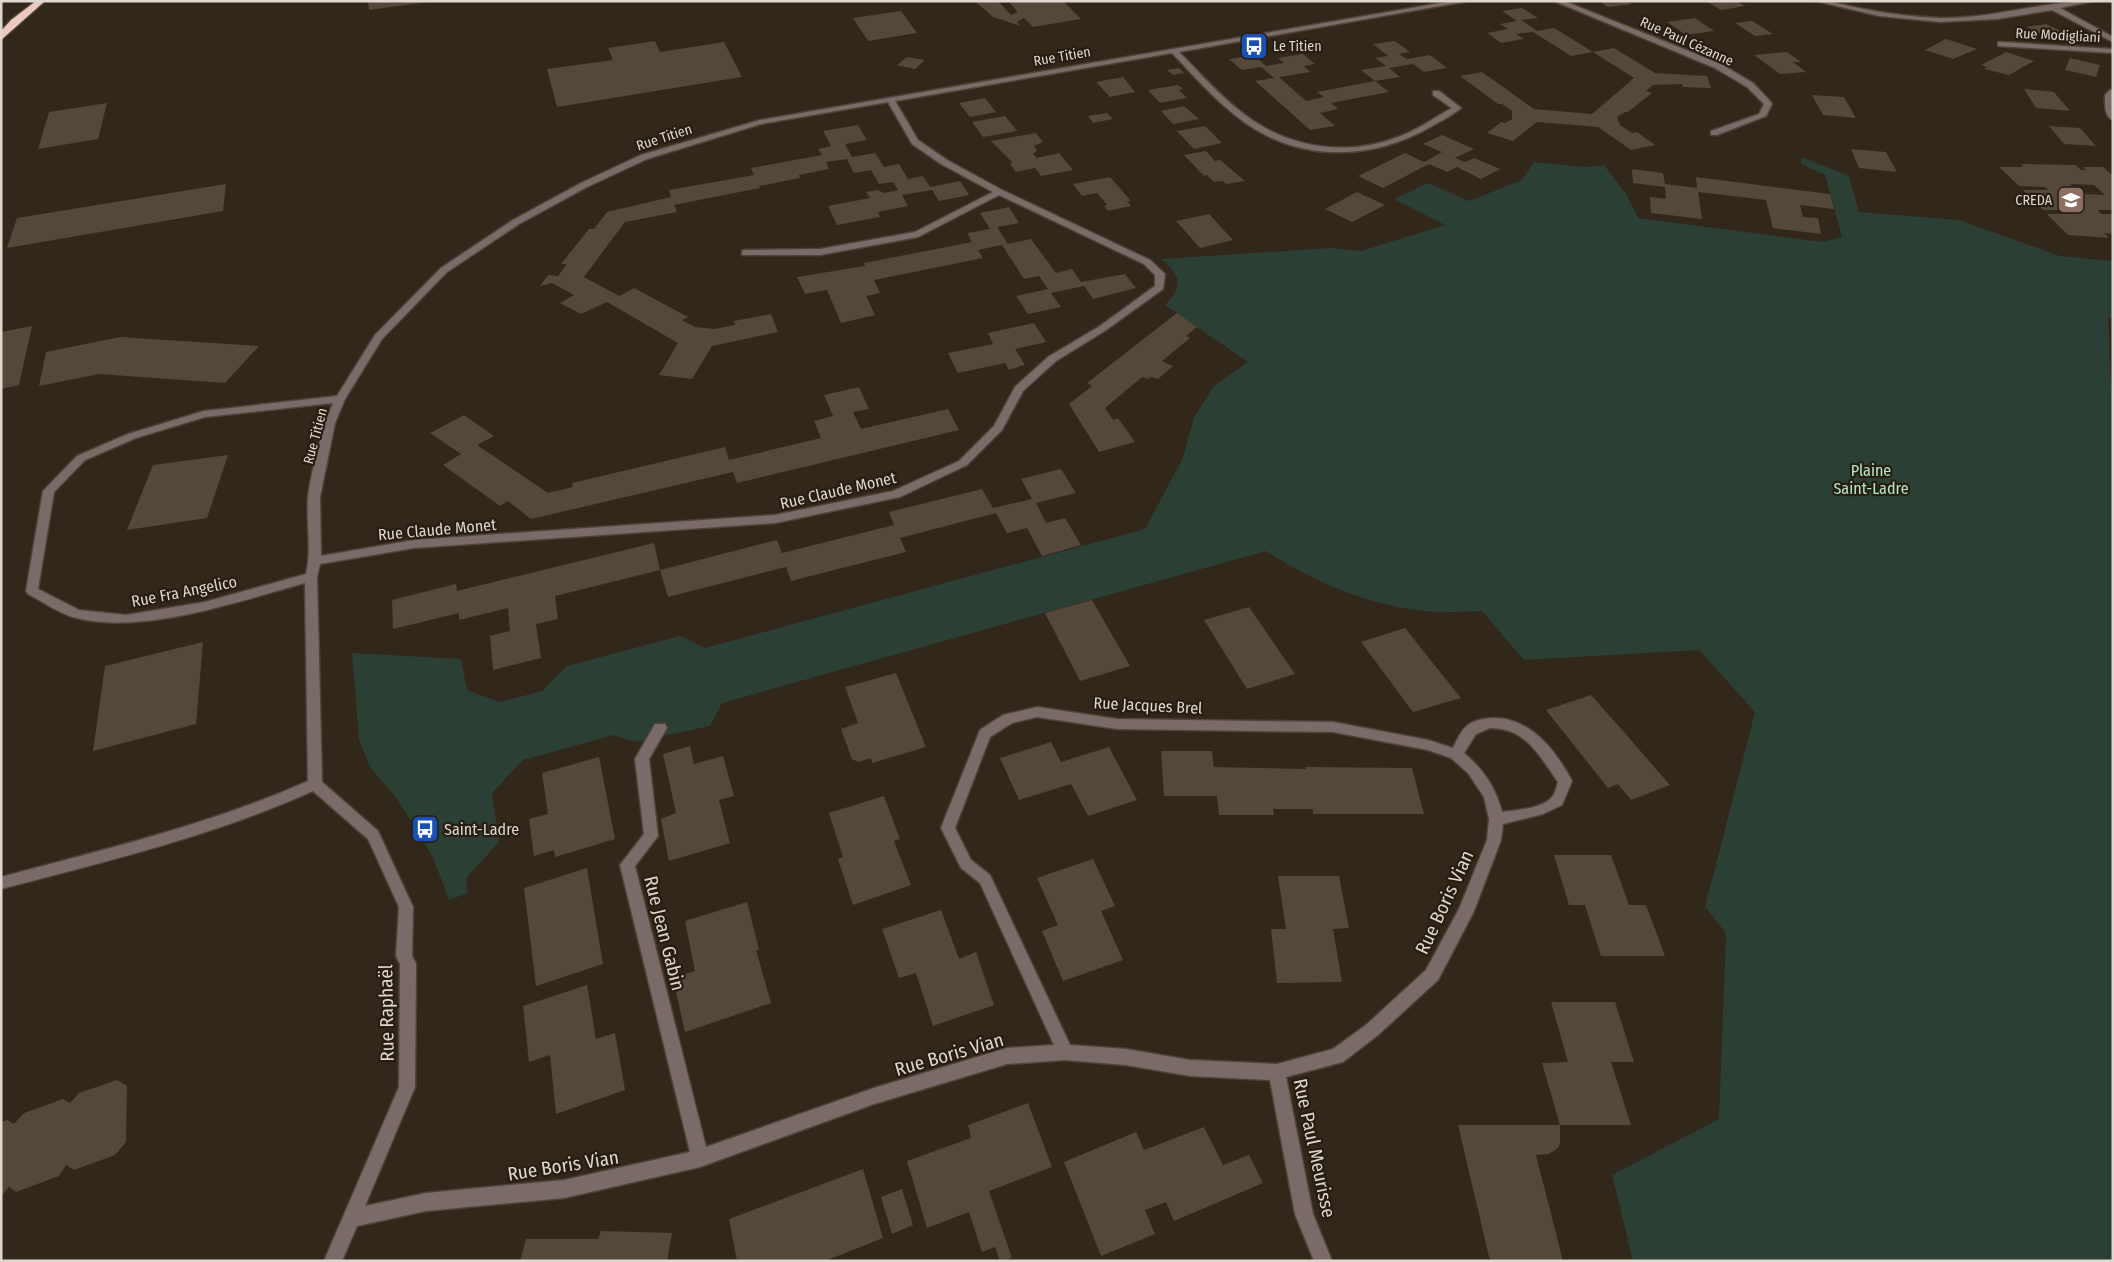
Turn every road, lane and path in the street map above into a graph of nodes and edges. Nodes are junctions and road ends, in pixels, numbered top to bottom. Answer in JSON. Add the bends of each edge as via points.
{"nodes":[{"id":1,"x":41,"y":1,"type":"edge"},
{"id":2,"x":1465,"y":1,"type":"edge"},
{"id":3,"x":1557,"y":1,"type":"edge"},
{"id":4,"x":1819,"y":1,"type":"edge"},
{"id":5,"x":2092,"y":1,"type":"edge"},
{"id":6,"x":2052,"y":7,"type":"junction"},
{"id":7,"x":1,"y":37,"type":"edge"},
{"id":8,"x":2113,"y":40,"type":"edge"},
{"id":9,"x":2001,"y":44,"type":"dead end"},
{"id":10,"x":1174,"y":51,"type":"junction"},
{"id":11,"x":2113,"y":51,"type":"edge"},
{"id":12,"x":2113,"y":92,"type":"edge"},
{"id":13,"x":1436,"y":93,"type":"dead end"},
{"id":14,"x":890,"y":99,"type":"junction"},
{"id":15,"x":2113,"y":118,"type":"edge"},
{"id":16,"x":1714,"y":133,"type":"dead end"},
{"id":17,"x":1000,"y":192,"type":"junction"},
{"id":18,"x":746,"y":253,"type":"dead end"},
{"id":19,"x":340,"y":400,"type":"junction"},
{"id":20,"x":314,"y":561,"type":"junction"},
{"id":21,"x":311,"y":578,"type":"junction"},
{"id":22,"x":660,"y":728,"type":"dead end"},
{"id":23,"x":1428,"y":745,"type":"joint"},
{"id":24,"x":1456,"y":754,"type":"junction"},
{"id":25,"x":315,"y":784,"type":"junction"},
{"id":26,"x":1496,"y":819,"type":"junction"},
{"id":27,"x":1,"y":883,"type":"edge"},
{"id":28,"x":1066,"y":1052,"type":"junction"},
{"id":29,"x":1277,"y":1072,"type":"junction"},
{"id":30,"x":700,"y":1158,"type":"junction"},
{"id":31,"x":351,"y":1218,"type":"junction"},
{"id":32,"x":333,"y":1261,"type":"edge"},
{"id":33,"x":1323,"y":1261,"type":"edge"}],
"edges":[{"from":1,"to":7,"type":"highway"},
{"from":2,"to":10,"type":"street","name":"Rue Titien"},
{"from":3,"to":16,"type":"street","name":"Rue Paul Cézanne","via":[[1718,66],[1750,85],[1768,104],[1762,116]]},
{"from":4,"to":6,"type":"street","via":[[1897,16],[1939,20],[1964,20]]},
{"from":5,"to":6,"type":"street"},
{"from":6,"to":8,"type":"street","name":"Rue Modigliani"},
{"from":9,"to":11,"type":"street","name":"Rue Modigliani"},
{"from":10,"to":13,"type":"street","via":[[1238,114],[1266,131],[1315,149],[1338,152],[1362,150],[1393,142],[1457,108]]},
{"from":10,"to":14,"type":"street","name":"Rue Titien"},
{"from":12,"to":15,"type":"street","via":[[2109,108]]},
{"from":14,"to":17,"type":"street","name":"Rue Claude Monet","via":[[915,142],[944,162]]},
{"from":14,"to":19,"type":"street","name":"Rue Titien","via":[[760,122],[644,156],[525,217],[444,270],[378,337]]},
{"from":17,"to":18,"type":"street","via":[[918,234],[820,252]]},
{"from":17,"to":20,"type":"street","name":"Rue Claude Monet","via":[[1147,262],[1160,274],[1160,286],[1103,328],[1052,359],[1019,389],[998,428],[963,463],[896,494],[775,519],[414,544]]},
{"from":19,"to":20,"type":"street","name":"Rue Titien","via":[[330,423],[314,497]]},
{"from":19,"to":21,"type":"street","name":"Rue Fra Angelico","via":[[204,414],[132,436],[81,458],[49,491],[32,591],[77,614],[126,619],[205,606]]},
{"from":20,"to":21,"type":"street","name":"Rue Titien"},
{"from":21,"to":25,"type":"street","name":"Rue Titien","via":[[314,601]]},
{"from":22,"to":30,"type":"street","name":"Rue Jean Gabin","via":[[642,760],[651,836],[627,865]]},
{"from":23,"to":24,"type":"street","name":"Rue Boris Vian"},
{"from":23,"to":28,"type":"street","name":"Rue Jacques Brel","via":[[1333,726],[1117,724],[1037,712],[1008,719],[985,734],[948,828],[966,864],[985,879]]},
{"from":24,"to":26,"type":"street","name":"Rue Boris Vian","via":[[1473,769],[1491,796]]},
{"from":24,"to":26,"type":"street","via":[[1471,729],[1485,723],[1502,722],[1534,737],[1565,781],[1555,803],[1524,814]]},
{"from":25,"to":27,"type":"street","via":[[271,805],[176,836]]},
{"from":25,"to":31,"type":"street","name":"Rue Raphaël","via":[[373,835],[406,907],[407,1087]]},
{"from":26,"to":29,"type":"street","name":"Rue Boris Vian","via":[[1494,840],[1466,911],[1432,975],[1372,1030],[1337,1056]]},
{"from":28,"to":29,"type":"street","name":"Rue Boris Vian","via":[[1126,1057],[1190,1068]]},
{"from":28,"to":30,"type":"street","name":"Rue Boris Vian","via":[[1007,1056],[874,1096]]},
{"from":29,"to":33,"type":"street","name":"Rue Paul Meurisse","via":[[1304,1214]]},
{"from":30,"to":31,"type":"street","name":"Rue Boris Vian","via":[[564,1189],[426,1202]]},
{"from":31,"to":32,"type":"street","name":"Rue Raphaël"}]}
